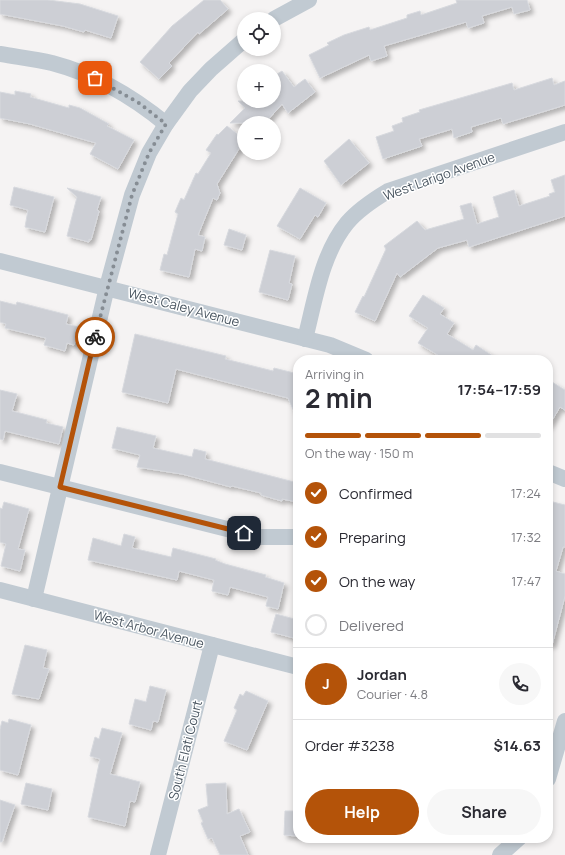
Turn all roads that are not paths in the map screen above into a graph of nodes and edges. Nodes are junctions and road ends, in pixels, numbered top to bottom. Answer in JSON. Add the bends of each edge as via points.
{"nodes":[{"id":1,"x":309,"y":0,"type":"edge"},
{"id":2,"x":281,"y":15,"type":"edge"},
{"id":3,"x":237,"y":46,"type":"edge"},
{"id":4,"x":0,"y":54,"type":"edge"},
{"id":5,"x":166,"y":124,"type":"junction"},
{"id":6,"x":565,"y":132,"type":"edge"},
{"id":7,"x":0,"y":261,"type":"edge"},
{"id":8,"x":107,"y":287,"type":"junction"},
{"id":9,"x":305,"y":339,"type":"junction"},
{"id":10,"x":354,"y":355,"type":"edge"},
{"id":11,"x":0,"y":472,"type":"edge"},
{"id":12,"x":553,"y":474,"type":"edge"},
{"id":13,"x":565,"y":479,"type":"edge"},
{"id":14,"x":60,"y":487,"type":"junction"},
{"id":15,"x":293,"y":537,"type":"edge"},
{"id":16,"x":0,"y":590,"type":"edge"},
{"id":17,"x":34,"y":599,"type":"junction"},
{"id":18,"x":212,"y":645,"type":"junction"},
{"id":19,"x":293,"y":666,"type":"edge"},
{"id":20,"x":558,"y":730,"type":"edge"},
{"id":21,"x":553,"y":754,"type":"edge"},
{"id":22,"x":513,"y":843,"type":"edge"},
{"id":23,"x":158,"y":855,"type":"edge"},
{"id":24,"x":500,"y":855,"type":"edge"}],
"edges":[{"from":1,"to":2,"type":"street"},
{"from":3,"to":5,"type":"street","via":[[190,91]]},
{"from":4,"to":5,"type":"street","via":[[51,63],[106,83],[139,103]]},
{"from":5,"to":8,"type":"street","via":[[149,153],[132,195]]},
{"from":6,"to":9,"type":"street","name":"West Larigo Avenue","via":[[388,191],[369,202],[347,224],[325,262]]},
{"from":7,"to":8,"type":"street","name":"West Caley Avenue"},
{"from":8,"to":9,"type":"street","name":"West Caley Avenue"},
{"from":8,"to":14,"type":"street"},
{"from":9,"to":10,"type":"street","name":"West Caley Avenue","via":[[330,345]]},
{"from":11,"to":14,"type":"street"},
{"from":12,"to":13,"type":"street"},
{"from":14,"to":15,"type":"street","via":[[259,536]]},
{"from":14,"to":17,"type":"street"},
{"from":16,"to":17,"type":"street","name":"West Arbor Avenue"},
{"from":17,"to":18,"type":"street","name":"West Arbor Avenue"},
{"from":18,"to":19,"type":"street","name":"West Arbor Avenue"},
{"from":18,"to":23,"type":"street","name":"South Elati Court"},
{"from":20,"to":21,"type":"street"},
{"from":22,"to":24,"type":"street"}]}
